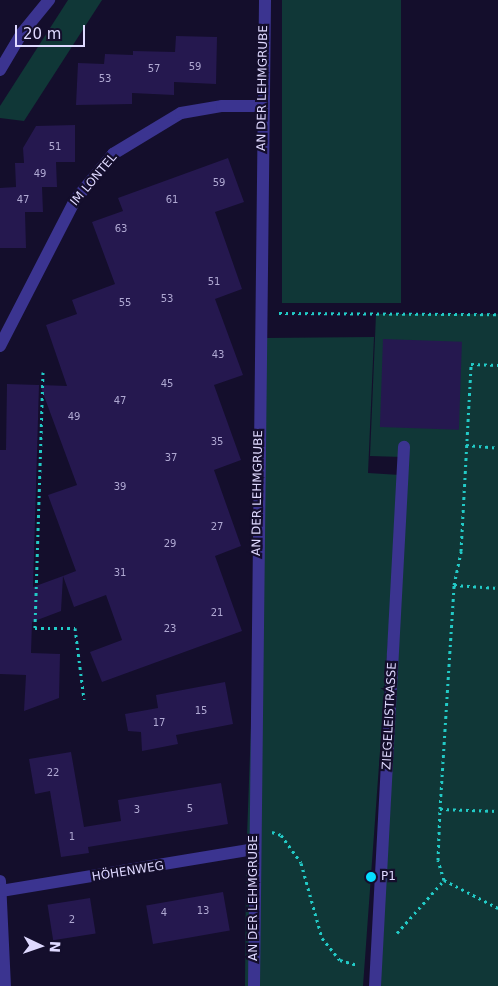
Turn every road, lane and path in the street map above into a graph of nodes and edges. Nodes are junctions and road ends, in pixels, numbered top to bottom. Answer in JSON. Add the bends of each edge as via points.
{"nodes":[{"id":1,"x":49,"y":0,"type":"edge"},
{"id":2,"x":265,"y":0,"type":"edge"},
{"id":3,"x":0,"y":70,"type":"edge"},
{"id":4,"x":263,"y":106,"type":"junction"},
{"id":5,"x":260,"y":313,"type":"junction"},
{"id":6,"x":498,"y":314,"type":"edge"},
{"id":7,"x":0,"y":346,"type":"edge"},
{"id":8,"x":498,"y":365,"type":"edge"},
{"id":9,"x":43,"y":372,"type":"dead end"},
{"id":10,"x":466,"y":445,"type":"junction"},
{"id":11,"x":404,"y":446,"type":"dead end"},
{"id":12,"x":498,"y":448,"type":"edge"},
{"id":13,"x":454,"y":585,"type":"junction"},
{"id":14,"x":498,"y":588,"type":"edge"},
{"id":15,"x":84,"y":699,"type":"dead end"},
{"id":16,"x":440,"y":809,"type":"junction"},
{"id":17,"x":498,"y":811,"type":"edge"},
{"id":18,"x":255,"y":825,"type":"junction"},
{"id":19,"x":254,"y":849,"type":"junction"},
{"id":20,"x":444,"y":880,"type":"junction"},
{"id":21,"x":1,"y":886,"type":"edge"},
{"id":22,"x":498,"y":908,"type":"edge"},
{"id":23,"x":395,"y":936,"type":"dead end"},
{"id":24,"x":376,"y":965,"type":"junction"},
{"id":25,"x":5,"y":986,"type":"edge"},
{"id":26,"x":254,"y":986,"type":"edge"},
{"id":27,"x":375,"y":986,"type":"edge"}],
"edges":[{"from":1,"to":3,"type":"street","via":[[22,33]]},
{"from":2,"to":4,"type":"street","name":"AN DER LEHMGRUBE"},
{"from":4,"to":5,"type":"street","name":"AN DER LEHMGRUBE"},
{"from":4,"to":7,"type":"street","name":"IM LONTEL","via":[[222,106],[181,114],[113,154],[71,207]]},
{"from":5,"to":6,"type":"path"},
{"from":5,"to":18,"type":"street","name":"AN DER LEHMGRUBE"},
{"from":8,"to":10,"type":"path","via":[[471,364]]},
{"from":9,"to":15,"type":"path","via":[[35,628],[75,628]]},
{"from":10,"to":12,"type":"path"},
{"from":10,"to":13,"type":"path","via":[[460,551]]},
{"from":11,"to":24,"type":"street","name":"ZIEGELEISTRASSE"},
{"from":13,"to":14,"type":"path"},
{"from":13,"to":16,"type":"path"},
{"from":16,"to":17,"type":"path"},
{"from":16,"to":20,"type":"path","via":[[438,860]]},
{"from":18,"to":19,"type":"street","name":"AN DER LEHMGRUBE"},
{"from":18,"to":24,"type":"path","via":[[281,835],[301,863],[322,938],[340,960],[359,966]]},
{"from":19,"to":21,"type":"street","name":"HÖHENWEG"},
{"from":19,"to":26,"type":"street","name":"AN DER LEHMGRUBE"},
{"from":20,"to":22,"type":"path"},
{"from":20,"to":23,"type":"path"},
{"from":21,"to":25,"type":"street"},
{"from":24,"to":27,"type":"street","name":"ZIEGELEISTRASSE"}]}
